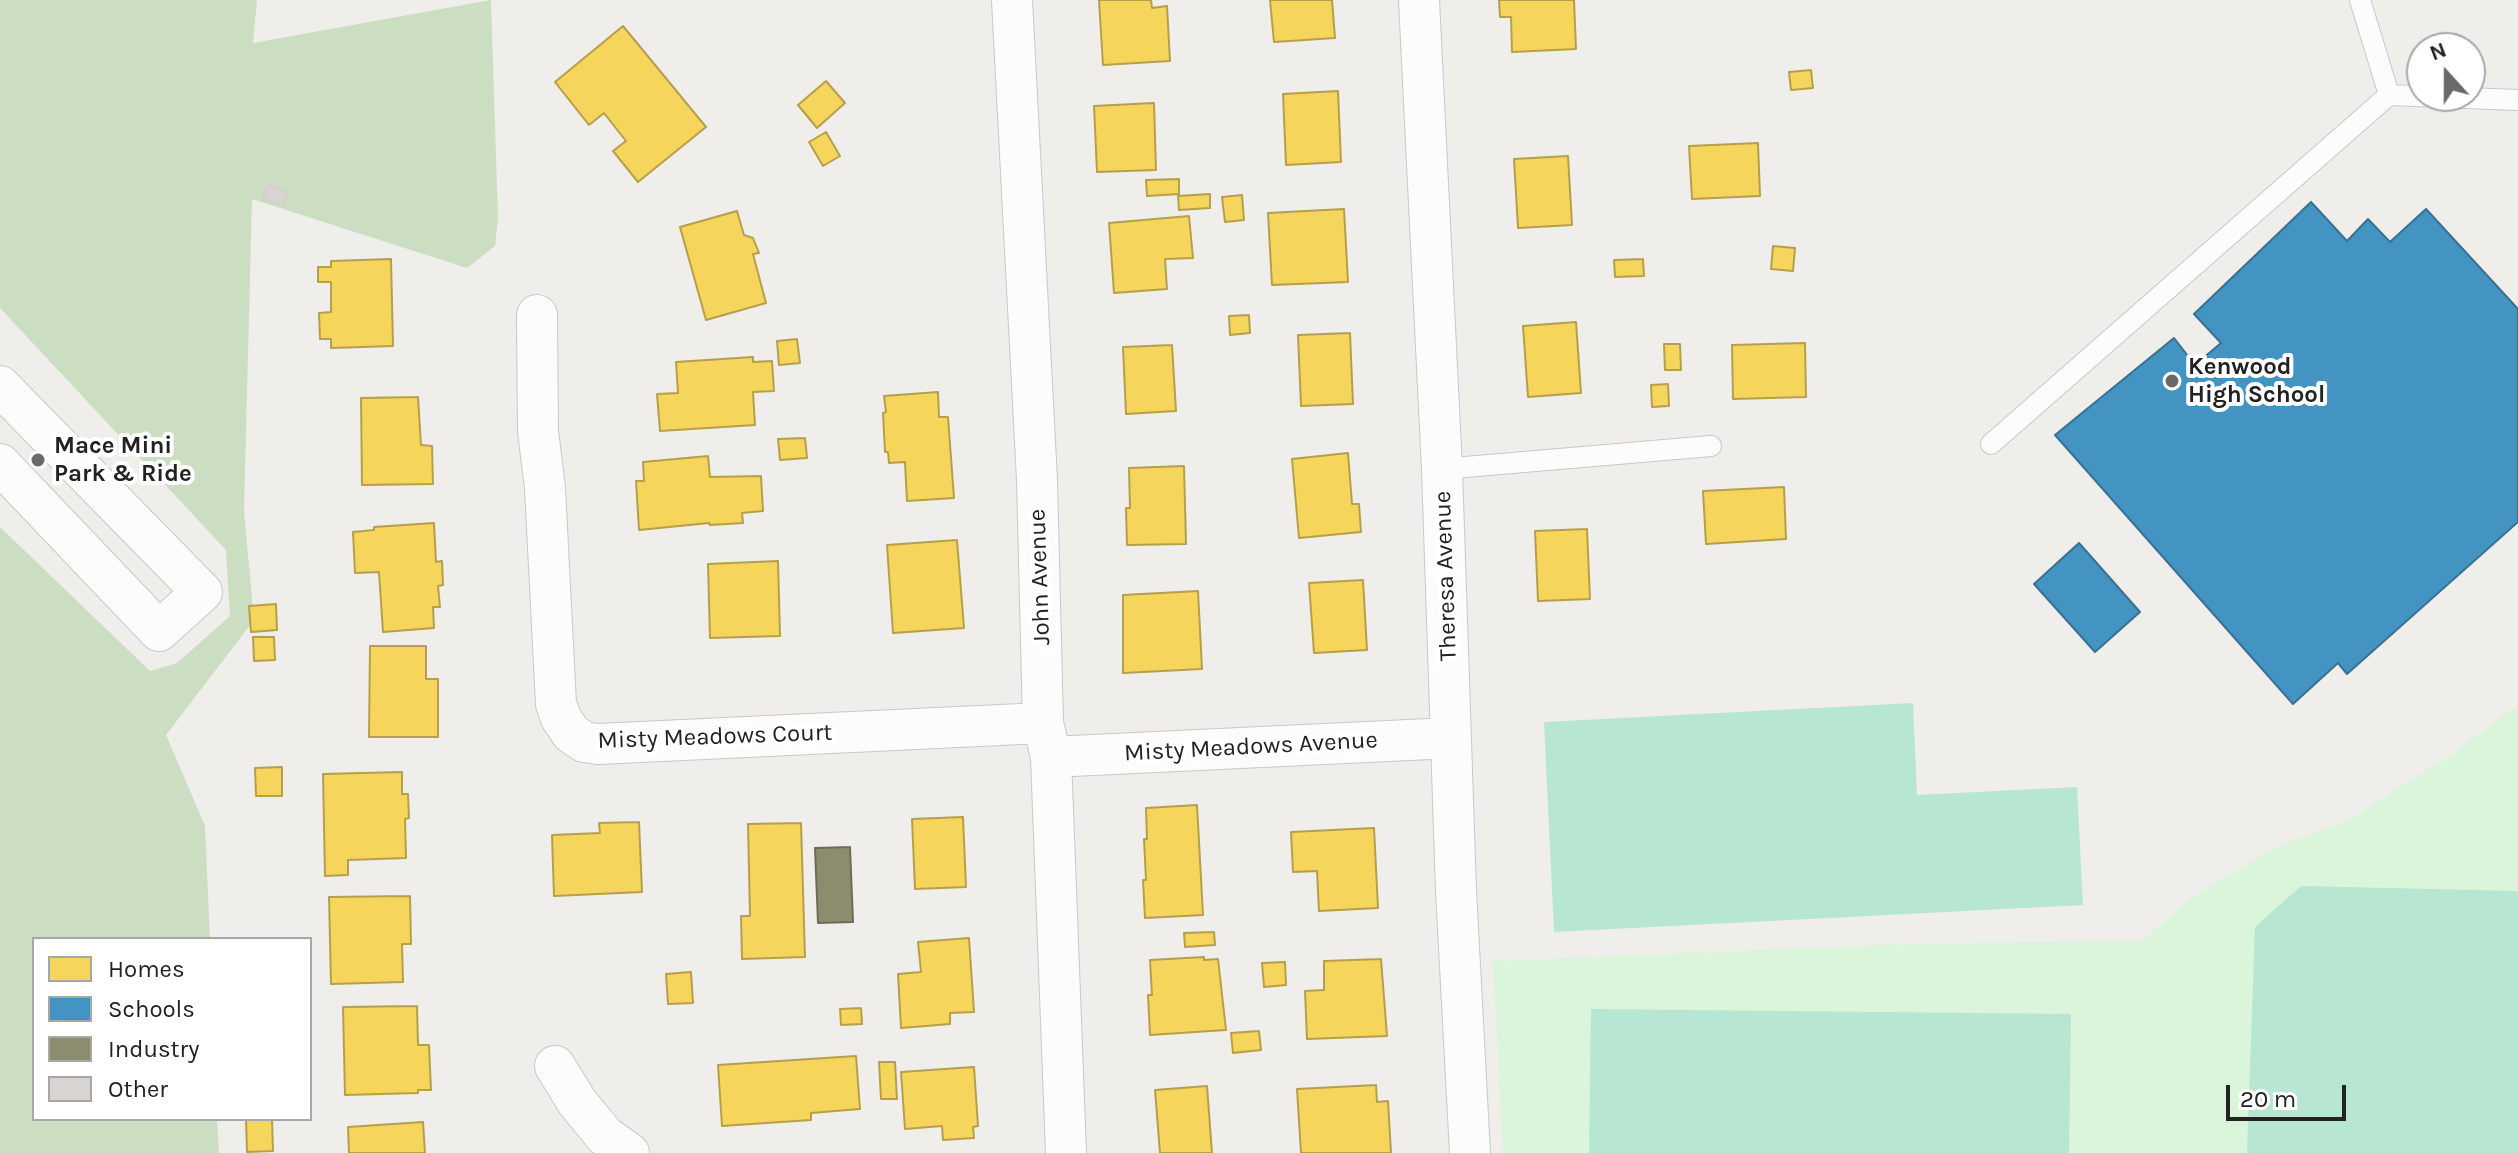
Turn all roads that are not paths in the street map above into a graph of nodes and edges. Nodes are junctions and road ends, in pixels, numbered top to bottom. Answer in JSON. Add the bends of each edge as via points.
{"nodes":[{"id":1,"x":1012,"y":0,"type":"edge"},
{"id":2,"x":1419,"y":0,"type":"edge"},
{"id":3,"x":2360,"y":0,"type":"edge"},
{"id":4,"x":2389,"y":95,"type":"junction"},
{"id":5,"x":2518,"y":100,"type":"edge"},
{"id":6,"x":537,"y":315,"type":"dead end"},
{"id":7,"x":0,"y":386,"type":"edge"},
{"id":8,"x":1991,"y":444,"type":"dead end"},
{"id":9,"x":1711,"y":446,"type":"dead end"},
{"id":10,"x":0,"y":464,"type":"edge"},
{"id":11,"x":1442,"y":469,"type":"junction"},
{"id":12,"x":1451,"y":738,"type":"junction"},
{"id":13,"x":1047,"y":740,"type":"junction"},
{"id":14,"x":555,"y":1066,"type":"dead end"},
{"id":15,"x":629,"y":1153,"type":"edge"},
{"id":16,"x":1066,"y":1153,"type":"edge"},
{"id":17,"x":1470,"y":1153,"type":"edge"}],
"edges":[{"from":1,"to":13,"type":"street","name":"John Avenue"},
{"from":2,"to":11,"type":"street","name":"Theresa Avenue"},
{"from":3,"to":4,"type":"lane"},
{"from":4,"to":5,"type":"lane"},
{"from":4,"to":8,"type":"lane"},
{"from":6,"to":13,"type":"street","name":"Misty Meadows Court","via":[[538,431],[556,704],[571,733],[598,744]]},
{"from":7,"to":10,"type":"street","via":[[202,592],[159,631]]},
{"from":9,"to":11,"type":"lane"},
{"from":11,"to":12,"type":"street","name":"Theresa Avenue"},
{"from":12,"to":13,"type":"street","name":"Misty Meadows Avenue"},
{"from":12,"to":17,"type":"street","name":"Theresa Avenue"},
{"from":13,"to":16,"type":"street","name":"John Avenue"},
{"from":14,"to":15,"type":"street","via":[[605,1136]]}]}
